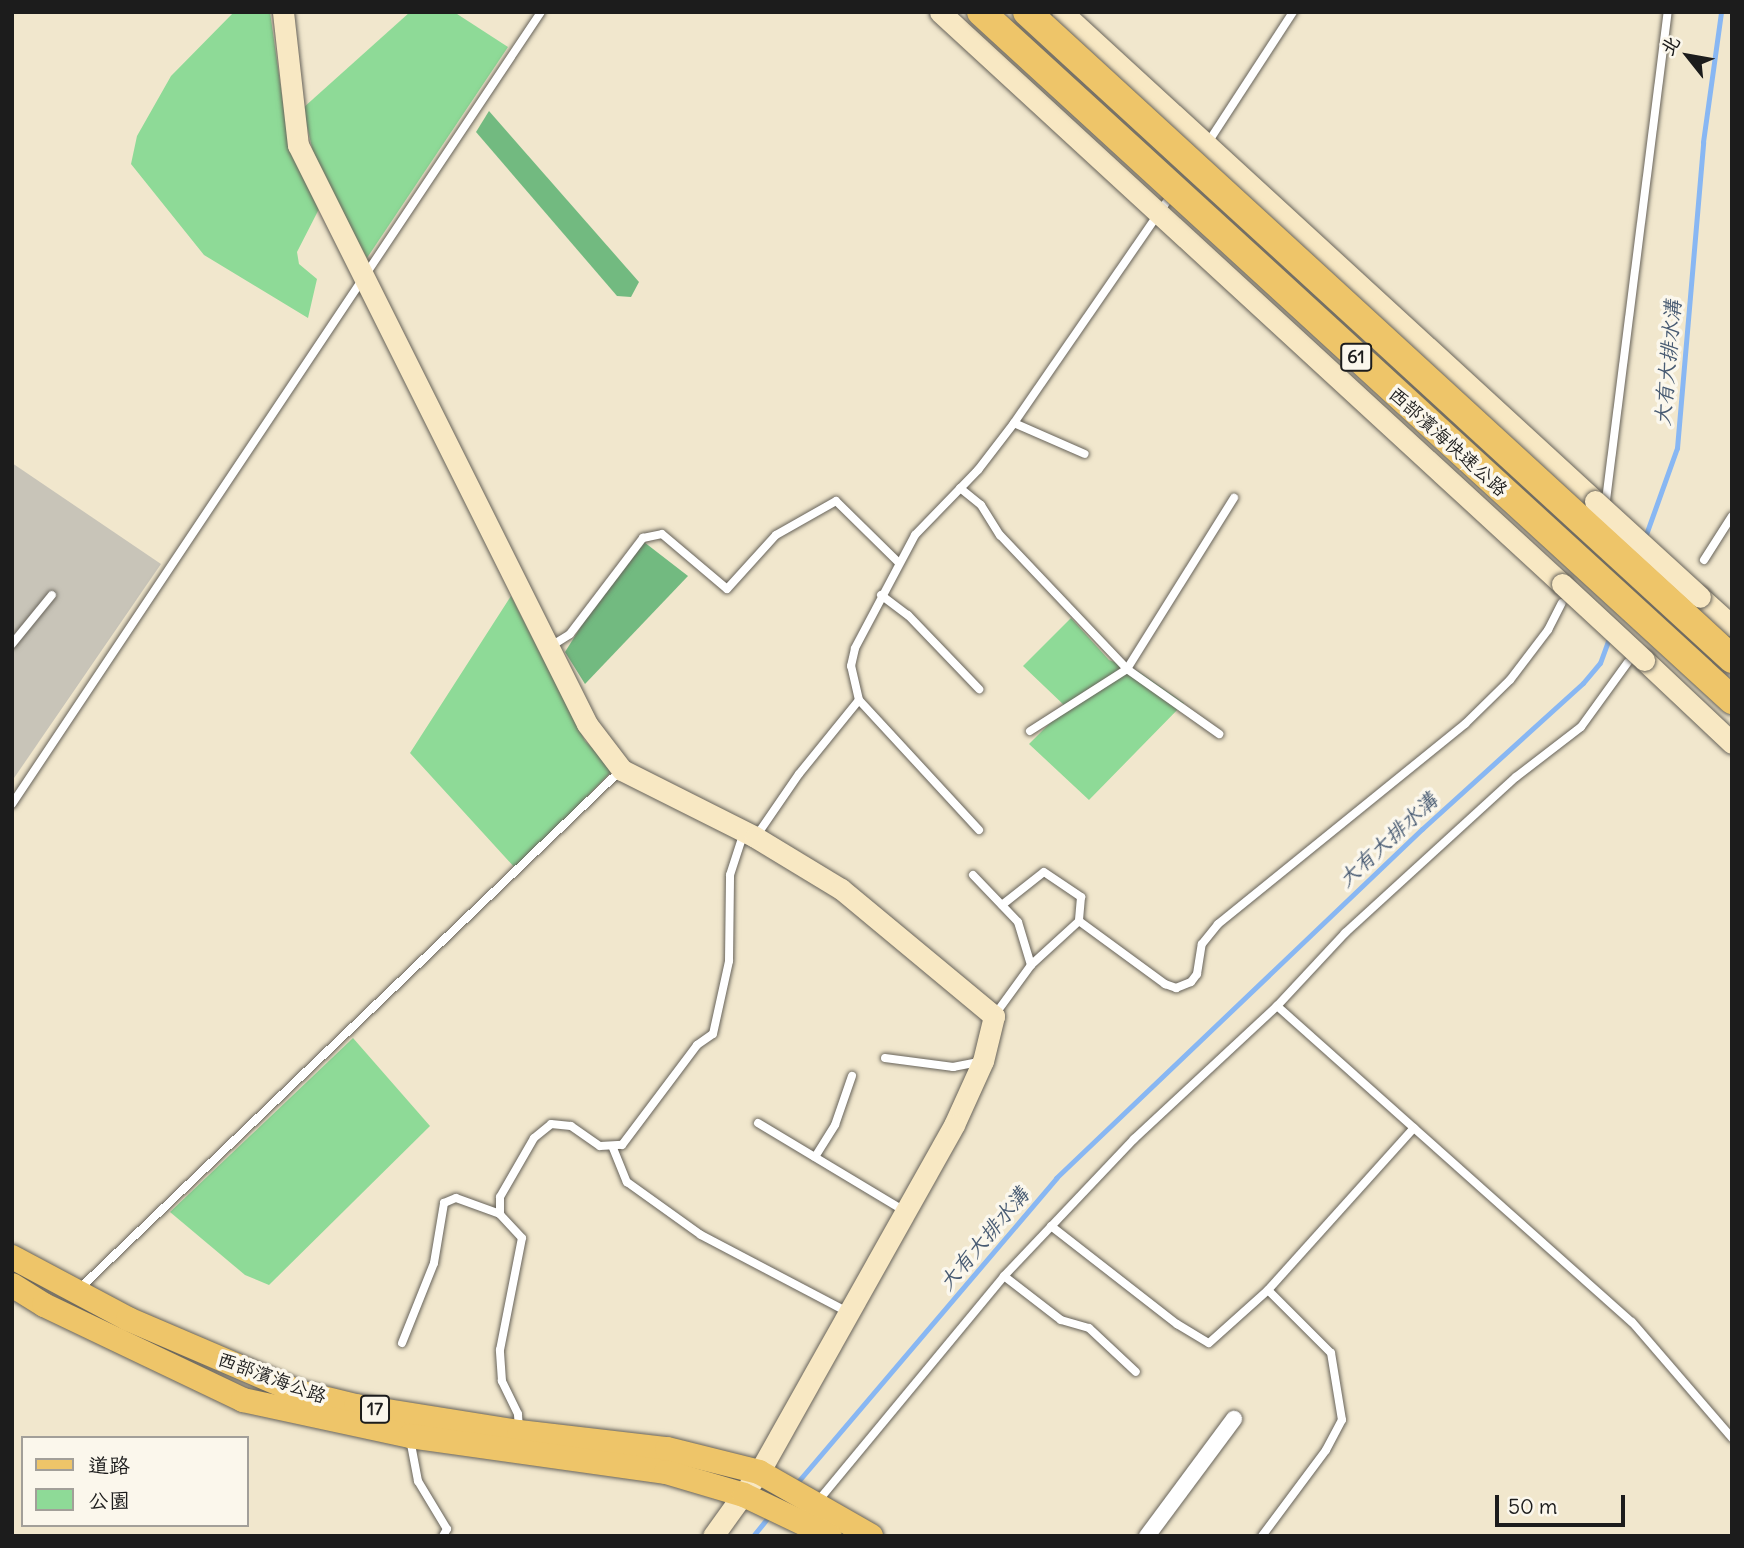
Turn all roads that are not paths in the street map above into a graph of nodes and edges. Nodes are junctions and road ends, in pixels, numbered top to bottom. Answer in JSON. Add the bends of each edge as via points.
{"nodes":[{"id":1,"x":284,"y":12,"type":"edge"},
{"id":2,"x":541,"y":12,"type":"edge"},
{"id":3,"x":940,"y":12,"type":"edge"},
{"id":4,"x":981,"y":12,"type":"edge"},
{"id":5,"x":1027,"y":12,"type":"edge"},
{"id":6,"x":1062,"y":12,"type":"edge"},
{"id":7,"x":1293,"y":12,"type":"edge"},
{"id":8,"x":1668,"y":12,"type":"edge"},
{"id":9,"x":1207,"y":144,"type":"junction"},
{"id":10,"x":1186,"y":174,"type":"dead end"},
{"id":11,"x":1179,"y":184,"type":"dead end"},
{"id":12,"x":1158,"y":213,"type":"junction"},
{"id":13,"x":366,"y":277,"type":"junction"},
{"id":14,"x":1014,"y":424,"type":"junction"},
{"id":15,"x":1085,"y":454,"type":"dead end"},
{"id":16,"x":960,"y":488,"type":"junction"},
{"id":17,"x":1234,"y":498,"type":"dead end"},
{"id":18,"x":1601,"y":500,"type":"junction"},
{"id":19,"x":1732,"y":516,"type":"edge"},
{"id":20,"x":1704,"y":560,"type":"dead end"},
{"id":21,"x":898,"y":562,"type":"junction"},
{"id":22,"x":1562,"y":593,"type":"junction"},
{"id":23,"x":881,"y":594,"type":"junction"},
{"id":24,"x":52,"y":595,"type":"dead end"},
{"id":25,"x":1732,"y":626,"type":"edge"},
{"id":26,"x":12,"y":644,"type":"edge"},
{"id":27,"x":548,"y":648,"type":"junction"},
{"id":28,"x":1732,"y":659,"type":"edge"},
{"id":29,"x":1636,"y":661,"type":"junction"},
{"id":30,"x":1127,"y":668,"type":"junction"},
{"id":31,"x":979,"y":689,"type":"dead end"},
{"id":32,"x":859,"y":700,"type":"junction"},
{"id":33,"x":1732,"y":700,"type":"edge"},
{"id":34,"x":1030,"y":731,"type":"dead end"},
{"id":35,"x":1219,"y":734,"type":"dead end"},
{"id":36,"x":1732,"y":743,"type":"edge"},
{"id":37,"x":622,"y":770,"type":"junction"},
{"id":38,"x":12,"y":804,"type":"edge"},
{"id":39,"x":979,"y":830,"type":"dead end"},
{"id":40,"x":750,"y":835,"type":"junction"},
{"id":41,"x":973,"y":875,"type":"dead end"},
{"id":42,"x":1002,"y":905,"type":"junction"},
{"id":43,"x":1079,"y":920,"type":"junction"},
{"id":44,"x":1031,"y":965,"type":"junction"},
{"id":45,"x":1277,"y":1006,"type":"junction"},
{"id":46,"x":994,"y":1016,"type":"junction"},
{"id":47,"x":885,"y":1058,"type":"dead end"},
{"id":48,"x":983,"y":1061,"type":"junction"},
{"id":49,"x":852,"y":1076,"type":"dead end"},
{"id":50,"x":758,"y":1123,"type":"dead end"},
{"id":51,"x":1414,"y":1128,"type":"junction"},
{"id":52,"x":612,"y":1148,"type":"junction"},
{"id":53,"x":815,"y":1157,"type":"junction"},
{"id":54,"x":903,"y":1210,"type":"junction"},
{"id":55,"x":500,"y":1214,"type":"junction"},
{"id":56,"x":1051,"y":1226,"type":"junction"},
{"id":57,"x":16,"y":1270,"type":"edge"},
{"id":58,"x":1004,"y":1276,"type":"junction"},
{"id":59,"x":1268,"y":1290,"type":"junction"},
{"id":60,"x":76,"y":1292,"type":"junction"},
{"id":61,"x":846,"y":1311,"type":"junction"},
{"id":62,"x":402,"y":1343,"type":"dead end"},
{"id":63,"x":1136,"y":1372,"type":"dead end"},
{"id":64,"x":1234,"y":1419,"type":"dead end"},
{"id":65,"x":519,"y":1432,"type":"junction"},
{"id":66,"x":410,"y":1436,"type":"junction"},
{"id":67,"x":1732,"y":1438,"type":"edge"},
{"id":68,"x":759,"y":1472,"type":"junction"},
{"id":69,"x":744,"y":1494,"type":"junction"},
{"id":70,"x":805,"y":1517,"type":"junction"},
{"id":71,"x":443,"y":1536,"type":"edge"},
{"id":72,"x":713,"y":1536,"type":"edge"},
{"id":73,"x":831,"y":1536,"type":"edge"},
{"id":74,"x":871,"y":1536,"type":"edge"},
{"id":75,"x":1147,"y":1536,"type":"edge"},
{"id":76,"x":1262,"y":1536,"type":"edge"}],
"edges":[{"from":1,"to":13,"type":"main road","via":[[299,145]]},
{"from":2,"to":13,"type":"lane"},
{"from":3,"to":12,"type":"main road"},
{"from":4,"to":33,"type":"highway","name":"西部濱海快速公路","number":"61","bridge":true},
{"from":5,"to":28,"type":"highway","name":"西部濱海快速公路","number":"61","bridge":true},
{"from":6,"to":9,"type":"main road"},
{"from":7,"to":9,"type":"lane"},
{"from":8,"to":18,"type":"lane"},
{"from":9,"to":10,"type":"lane"},
{"from":9,"to":18,"type":"main road"},
{"from":11,"to":12,"type":"lane"},
{"from":12,"to":14,"type":"lane"},
{"from":12,"to":22,"type":"main road"},
{"from":13,"to":27,"type":"main road"},
{"from":13,"to":38,"type":"lane"},
{"from":14,"to":15,"type":"lane"},
{"from":14,"to":16,"type":"lane"},
{"from":16,"to":21,"type":"lane","via":[[915,535]]},
{"from":16,"to":30,"type":"lane","via":[[981,505],[1000,535]]},
{"from":17,"to":30,"type":"lane"},
{"from":18,"to":25,"type":"main road","bridge":true},
{"from":19,"to":20,"type":"lane"},
{"from":21,"to":23,"type":"lane"},
{"from":21,"to":27,"type":"lane","via":[[836,501],[776,535],[727,589],[662,534],[643,538],[569,634]]},
{"from":22,"to":29,"type":"main road","bridge":true},
{"from":22,"to":43,"type":"lane","via":[[1548,630],[1510,680],[1465,723],[1218,924],[1202,944],[1197,974],[1191,982],[1175,988],[1165,984]]},
{"from":23,"to":31,"type":"lane","via":[[908,615]]},
{"from":23,"to":32,"type":"lane","via":[[851,666]]},
{"from":24,"to":26,"type":"lane"},
{"from":27,"to":37,"type":"main road","via":[[587,724]]},
{"from":29,"to":36,"type":"main road"},
{"from":29,"to":45,"type":"lane","via":[[1581,727],[1516,776],[1355,924]]},
{"from":30,"to":34,"type":"lane"},
{"from":30,"to":35,"type":"lane"},
{"from":32,"to":39,"type":"lane"},
{"from":32,"to":40,"type":"lane"},
{"from":37,"to":40,"type":"main road"},
{"from":37,"to":60,"type":"lane"},
{"from":40,"to":46,"type":"main road","via":[[841,889]]},
{"from":40,"to":52,"type":"lane","via":[[730,875],[729,961],[719,1022],[622,1145]]},
{"from":41,"to":42,"type":"lane"},
{"from":42,"to":43,"type":"lane","via":[[1044,872],[1081,897]]},
{"from":42,"to":44,"type":"lane","via":[[1018,922]]},
{"from":43,"to":44,"type":"lane"},
{"from":44,"to":46,"type":"lane"},
{"from":45,"to":51,"type":"lane"},
{"from":45,"to":56,"type":"lane","via":[[1134,1139]]},
{"from":46,"to":48,"type":"main road"},
{"from":47,"to":48,"type":"lane","via":[[953,1067]]},
{"from":48,"to":54,"type":"main road","via":[[954,1125]]},
{"from":49,"to":53,"type":"lane","via":[[835,1125]]},
{"from":50,"to":53,"type":"lane"},
{"from":51,"to":59,"type":"lane"},
{"from":51,"to":67,"type":"lane","via":[[1632,1322]]},
{"from":52,"to":55,"type":"lane","via":[[600,1146],[571,1126],[551,1124],[534,1138],[500,1197]]},
{"from":52,"to":61,"type":"lane","via":[[627,1182],[701,1235]]},
{"from":53,"to":54,"type":"lane"},
{"from":54,"to":61,"type":"main road"},
{"from":55,"to":62,"type":"lane","via":[[456,1198],[444,1203],[434,1263]]},
{"from":55,"to":65,"type":"lane","via":[[522,1238],[500,1350],[502,1381],[518,1414]]},
{"from":56,"to":58,"type":"lane"},
{"from":56,"to":59,"type":"lane","via":[[1202,1342],[1220,1337]]},
{"from":57,"to":60,"type":"main road","name":"西部濱海公路","number":"17"},
{"from":57,"to":66,"type":"main road","name":"西部濱海公路","number":"17","via":[[44,1305],[243,1401]]},
{"from":58,"to":63,"type":"lane","via":[[1061,1320],[1089,1328]]},
{"from":58,"to":70,"type":"lane"},
{"from":59,"to":76,"type":"lane","via":[[1331,1353],[1342,1420],[1326,1450]]},
{"from":60,"to":65,"type":"main road","name":"西部濱海公路","number":"17","via":[[298,1392]]},
{"from":61,"to":68,"type":"main road"},
{"from":64,"to":75,"type":"street"},
{"from":65,"to":68,"type":"main road","name":"西部濱海公路","number":"17","via":[[667,1449]]},
{"from":66,"to":69,"type":"main road","name":"西部濱海公路","number":"17","via":[[666,1472]]},
{"from":66,"to":71,"type":"lane","via":[[418,1481],[447,1529]]},
{"from":68,"to":69,"type":"main road"},
{"from":68,"to":70,"type":"main road","number":"17"},
{"from":69,"to":70,"type":"main road","number":"17"},
{"from":69,"to":72,"type":"main road"},
{"from":70,"to":73,"type":"main road","number":"17"},
{"from":70,"to":74,"type":"main road","number":"17"}]}
